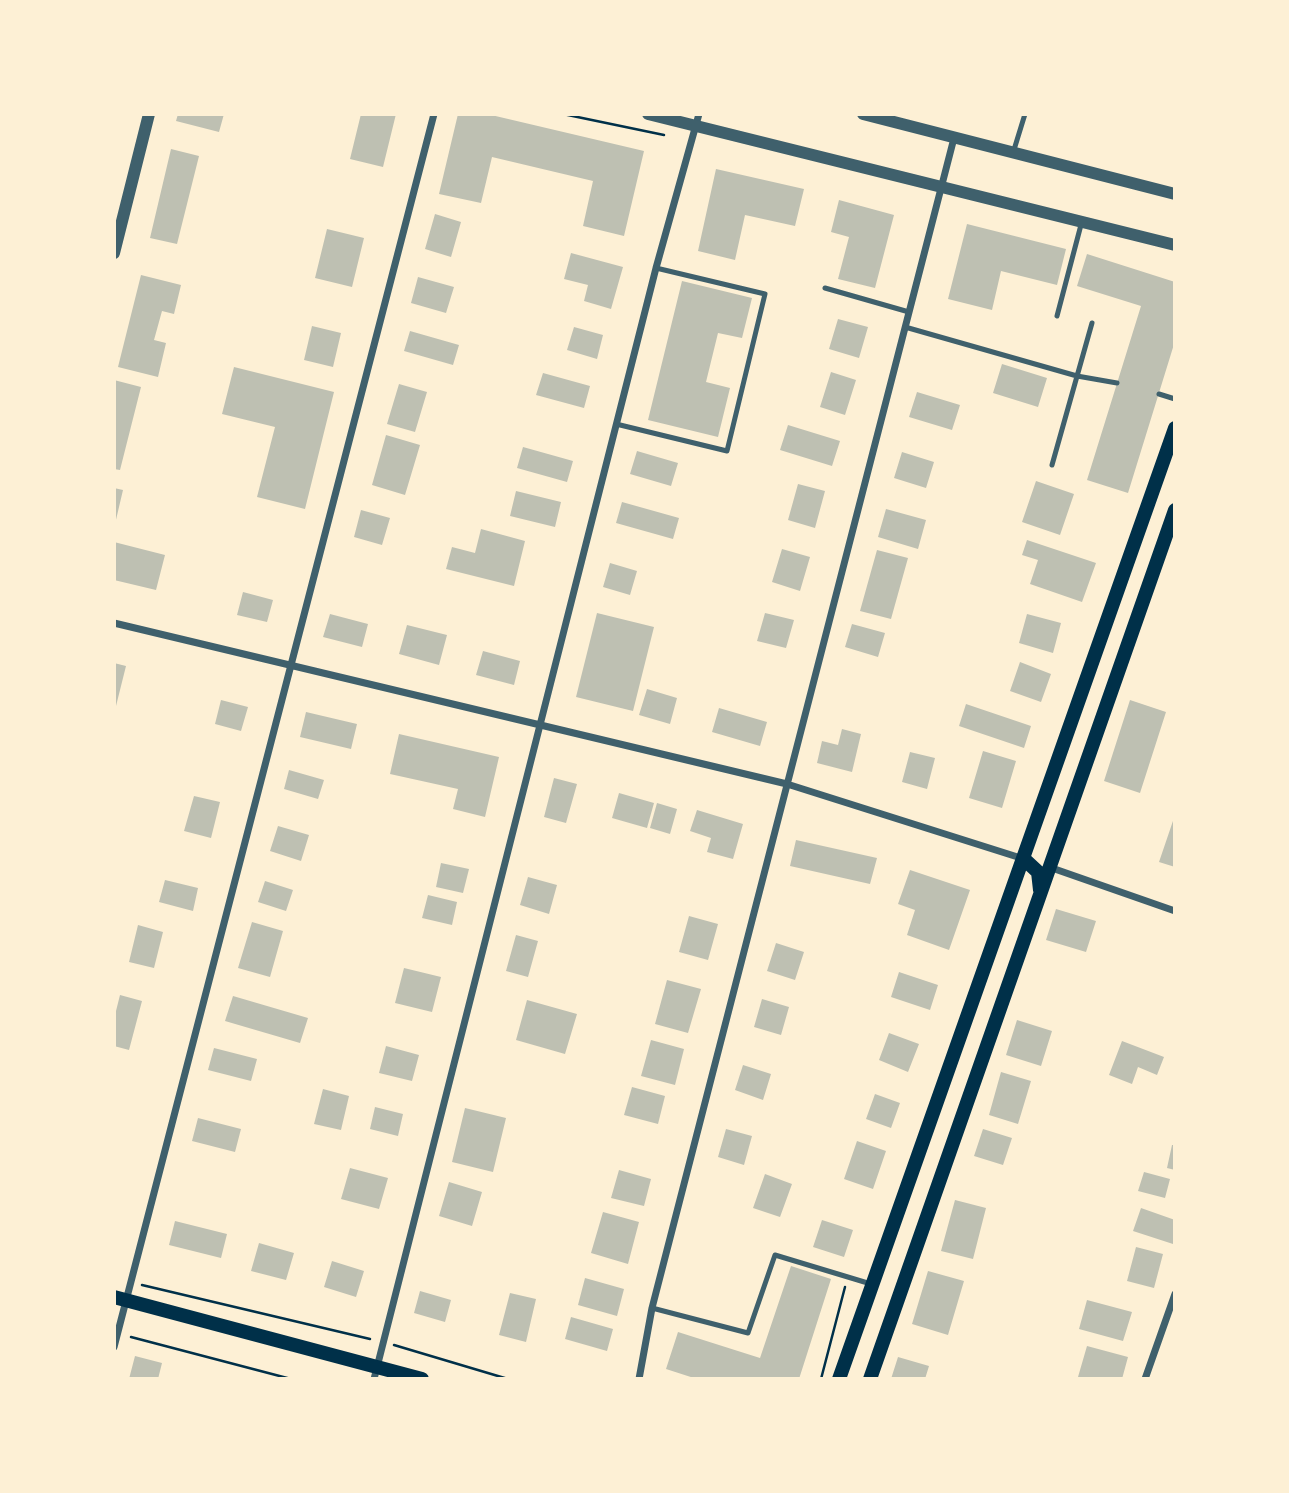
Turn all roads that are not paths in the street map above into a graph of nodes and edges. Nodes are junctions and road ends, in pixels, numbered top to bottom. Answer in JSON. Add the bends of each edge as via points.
{"nodes":[{"id":1,"x":149,"y":114,"type":"edge"},
{"id":2,"x":434,"y":114,"type":"edge"},
{"id":3,"x":648,"y":114,"type":"edge"},
{"id":4,"x":863,"y":114,"type":"edge"},
{"id":5,"x":1025,"y":114,"type":"edge"},
{"id":6,"x":697,"y":119,"type":"edge"},
{"id":7,"x":954,"y":138,"type":"junction"},
{"id":8,"x":1013,"y":153,"type":"junction"},
{"id":9,"x":942,"y":186,"type":"junction"},
{"id":10,"x":1175,"y":194,"type":"edge"},
{"id":11,"x":1082,"y":222,"type":"junction"},
{"id":12,"x":1175,"y":245,"type":"edge"},
{"id":13,"x":114,"y":253,"type":"edge"},
{"id":14,"x":656,"y":268,"type":"junction"},
{"id":15,"x":825,"y":288,"type":"dead end"},
{"id":16,"x":909,"y":312,"type":"junction"},
{"id":17,"x":1057,"y":316,"type":"dead end"},
{"id":18,"x":1092,"y":323,"type":"dead end"},
{"id":19,"x":905,"y":327,"type":"junction"},
{"id":20,"x":1077,"y":376,"type":"junction"},
{"id":21,"x":1117,"y":383,"type":"dead end"},
{"id":22,"x":1159,"y":394,"type":"dead end"},
{"id":23,"x":1175,"y":399,"type":"edge"},
{"id":24,"x":616,"y":424,"type":"junction"},
{"id":25,"x":1175,"y":428,"type":"edge"},
{"id":26,"x":1052,"y":465,"type":"dead end"},
{"id":27,"x":1175,"y":510,"type":"edge"},
{"id":28,"x":114,"y":623,"type":"edge"},
{"id":29,"x":289,"y":667,"type":"junction"},
{"id":30,"x":539,"y":725,"type":"junction"},
{"id":31,"x":788,"y":784,"type":"junction"},
{"id":32,"x":1034,"y":834,"type":"junction"},
{"id":33,"x":1024,"y":859,"type":"junction"},
{"id":34,"x":1049,"y":867,"type":"junction"},
{"id":35,"x":1039,"y":895,"type":"junction"},
{"id":36,"x":1175,"y":911,"type":"edge"},
{"id":37,"x":874,"y":1285,"type":"junction"},
{"id":38,"x":1175,"y":1294,"type":"edge"},
{"id":39,"x":120,"y":1298,"type":"edge"},
{"id":40,"x":652,"y":1308,"type":"junction"},
{"id":41,"x":114,"y":1347,"type":"edge"},
{"id":42,"x":375,"y":1373,"type":"edge"},
{"id":43,"x":422,"y":1379,"type":"edge"},
{"id":44,"x":639,"y":1379,"type":"edge"},
{"id":45,"x":839,"y":1379,"type":"edge"},
{"id":46,"x":870,"y":1379,"type":"edge"},
{"id":47,"x":1145,"y":1379,"type":"edge"}],
"edges":[{"from":1,"to":13,"type":"street"},
{"from":2,"to":29,"type":"street"},
{"from":3,"to":6,"type":"street"},
{"from":4,"to":7,"type":"street"},
{"from":5,"to":8,"type":"lane"},
{"from":6,"to":9,"type":"street"},
{"from":6,"to":14,"type":"street"},
{"from":7,"to":8,"type":"street"},
{"from":7,"to":9,"type":"street"},
{"from":8,"to":10,"type":"street"},
{"from":9,"to":11,"type":"street"},
{"from":9,"to":16,"type":"street"},
{"from":11,"to":12,"type":"street"},
{"from":11,"to":17,"type":"lane"},
{"from":14,"to":24,"type":"street"},
{"from":14,"to":24,"type":"lane","via":[[765,294],[727,452]]},
{"from":15,"to":16,"type":"lane"},
{"from":16,"to":19,"type":"street"},
{"from":18,"to":20,"type":"lane"},
{"from":19,"to":20,"type":"lane"},
{"from":19,"to":31,"type":"street"},
{"from":20,"to":21,"type":"lane"},
{"from":20,"to":26,"type":"lane"},
{"from":22,"to":23,"type":"lane"},
{"from":24,"to":30,"type":"street"},
{"from":25,"to":32,"type":"main road"},
{"from":27,"to":34,"type":"main road"},
{"from":28,"to":29,"type":"street"},
{"from":29,"to":30,"type":"street"},
{"from":29,"to":39,"type":"street","via":[[130,1282]]},
{"from":30,"to":31,"type":"street"},
{"from":30,"to":42,"type":"street"},
{"from":31,"to":33,"type":"street"},
{"from":31,"to":40,"type":"street"},
{"from":32,"to":33,"type":"main road"},
{"from":32,"to":34,"type":"main road","via":[[1036,851]]},
{"from":33,"to":35,"type":"main road","via":[[1038,872]]},
{"from":33,"to":37,"type":"main road"},
{"from":34,"to":35,"type":"main road"},
{"from":34,"to":36,"type":"street"},
{"from":35,"to":46,"type":"main road"},
{"from":37,"to":40,"type":"lane","via":[[775,1255],[748,1333]]},
{"from":37,"to":45,"type":"main road"},
{"from":38,"to":47,"type":"street"},
{"from":39,"to":41,"type":"street"},
{"from":39,"to":42,"type":"main road"},
{"from":40,"to":44,"type":"street"},
{"from":42,"to":43,"type":"main road"}]}
